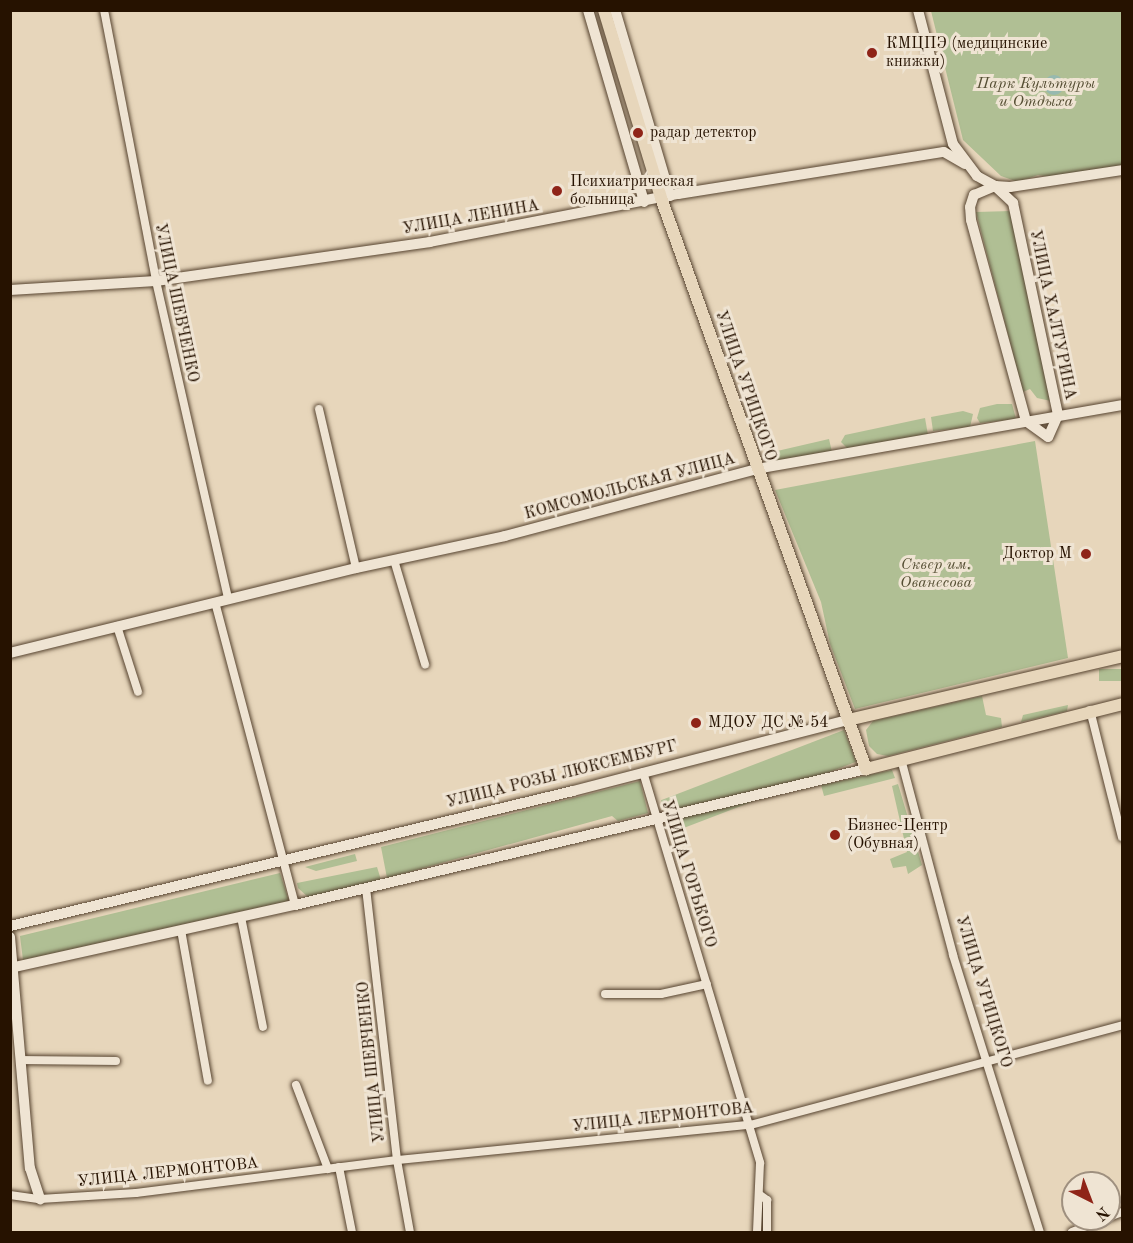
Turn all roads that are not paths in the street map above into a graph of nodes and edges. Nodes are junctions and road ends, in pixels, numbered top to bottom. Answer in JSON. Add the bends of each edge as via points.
{"nodes":[{"id":1,"x":104,"y":10,"type":"edge"},
{"id":2,"x":588,"y":10,"type":"edge"},
{"id":3,"x":604,"y":10,"type":"edge"},
{"id":4,"x":615,"y":10,"type":"edge"},
{"id":5,"x":918,"y":10,"type":"edge"},
{"id":6,"x":966,"y":164,"type":"junction"},
{"id":7,"x":1122,"y":170,"type":"edge"},
{"id":8,"x":995,"y":186,"type":"junction"},
{"id":9,"x":666,"y":197,"type":"junction"},
{"id":10,"x":645,"y":202,"type":"junction"},
{"id":11,"x":156,"y":281,"type":"junction"},
{"id":12,"x":10,"y":290,"type":"edge"},
{"id":13,"x":1122,"y":405,"type":"edge"},
{"id":14,"x":319,"y":408,"type":"dead end"},
{"id":15,"x":1058,"y":415,"type":"junction"},
{"id":16,"x":1026,"y":422,"type":"junction"},
{"id":17,"x":756,"y":469,"type":"junction"},
{"id":18,"x":394,"y":560,"type":"junction"},
{"id":19,"x":356,"y":568,"type":"junction"},
{"id":20,"x":228,"y":599,"type":"junction"},
{"id":21,"x":215,"y":602,"type":"junction"},
{"id":22,"x":117,"y":626,"type":"junction"},
{"id":23,"x":10,"y":653,"type":"edge"},
{"id":24,"x":1122,"y":656,"type":"edge"},
{"id":25,"x":425,"y":664,"type":"dead end"},
{"id":26,"x":138,"y":692,"type":"dead end"},
{"id":27,"x":1122,"y":704,"type":"edge"},
{"id":28,"x":1090,"y":710,"type":"junction"},
{"id":29,"x":848,"y":720,"type":"junction"},
{"id":30,"x":902,"y":759,"type":"junction"},
{"id":31,"x":866,"y":769,"type":"junction"},
{"id":32,"x":643,"y":772,"type":"junction"},
{"id":33,"x":656,"y":817,"type":"junction"},
{"id":34,"x":1122,"y":837,"type":"edge"},
{"id":35,"x":282,"y":862,"type":"junction"},
{"id":36,"x":366,"y":888,"type":"junction"},
{"id":37,"x":295,"y":905,"type":"junction"},
{"id":38,"x":241,"y":917,"type":"junction"},
{"id":39,"x":10,"y":926,"type":"edge"},
{"id":40,"x":181,"y":930,"type":"junction"},
{"id":41,"x":10,"y":937,"type":"edge"},
{"id":42,"x":12,"y":968,"type":"edge"},
{"id":43,"x":707,"y":984,"type":"junction"},
{"id":44,"x":605,"y":994,"type":"dead end"},
{"id":45,"x":1122,"y":1026,"type":"edge"},
{"id":46,"x":263,"y":1027,"type":"dead end"},
{"id":47,"x":21,"y":1060,"type":"junction"},
{"id":48,"x":116,"y":1061,"type":"dead end"},
{"id":49,"x":988,"y":1064,"type":"junction"},
{"id":50,"x":208,"y":1081,"type":"dead end"},
{"id":51,"x":296,"y":1085,"type":"dead end"},
{"id":52,"x":750,"y":1125,"type":"junction"},
{"id":53,"x":397,"y":1160,"type":"junction"},
{"id":54,"x":339,"y":1167,"type":"junction"},
{"id":55,"x":328,"y":1169,"type":"junction"},
{"id":56,"x":10,"y":1195,"type":"edge"},
{"id":57,"x":760,"y":1195,"type":"junction"},
{"id":58,"x":40,"y":1199,"type":"junction"},
{"id":59,"x":352,"y":1233,"type":"edge"},
{"id":60,"x":410,"y":1233,"type":"edge"},
{"id":61,"x":757,"y":1233,"type":"edge"},
{"id":62,"x":767,"y":1233,"type":"edge"},
{"id":63,"x":1040,"y":1233,"type":"edge"}],
"edges":[{"from":1,"to":11,"type":"street","name":"УЛИЦА ШЕВЧЕНКО"},
{"from":2,"to":10,"type":"main road"},
{"from":3,"to":9,"type":"main road","name":"УЛИЦА УРИЦКОГО"},
{"from":4,"to":9,"type":"main road","name":"УЛИЦА УРИЦКОГО"},
{"from":5,"to":6,"type":"main road","name":"УЛИЦА ХАЛТУРИНА","via":[[953,144]]},
{"from":6,"to":8,"type":"main road","name":"УЛИЦА ХАЛТУРИНА"},
{"from":6,"to":9,"type":"main road","name":"УЛИЦА ЛЕНИНА","via":[[944,152]]},
{"from":7,"to":8,"type":"main road"},
{"from":8,"to":15,"type":"main road","name":"УЛИЦА ХАЛТУРИНА","via":[[1013,203]]},
{"from":8,"to":16,"type":"main road","via":[[974,195],[971,220]]},
{"from":9,"to":10,"type":"main road","name":"УЛИЦА ЛЕНИНА"},
{"from":9,"to":17,"type":"main road","name":"УЛИЦА УРИЦКОГО"},
{"from":10,"to":11,"type":"main road","name":"УЛИЦА ЛЕНИНА","via":[[430,242]]},
{"from":11,"to":12,"type":"main road","name":"УЛИЦА ЛЕНИНА"},
{"from":11,"to":20,"type":"street","name":"УЛИЦА ШЕВЧЕНКО"},
{"from":13,"to":15,"type":"main road","name":"КОМСОМОЛЬСКАЯ УЛИЦА"},
{"from":14,"to":19,"type":"street"},
{"from":15,"to":16,"type":"main road","name":"КОМСОМОЛЬСКАЯ УЛИЦА"},
{"from":15,"to":16,"type":"main road","name":"УЛИЦА ХАЛТУРИНА","via":[[1048,436]]},
{"from":16,"to":17,"type":"main road","name":"КОМСОМОЛЬСКАЯ УЛИЦА"},
{"from":17,"to":18,"type":"main road","name":"КОМСОМОЛЬСКАЯ УЛИЦА","via":[[505,536]]},
{"from":17,"to":29,"type":"main road","name":"УЛИЦА УРИЦКОГО"},
{"from":18,"to":19,"type":"main road","name":"КОМСОМОЛЬСКАЯ УЛИЦА"},
{"from":18,"to":25,"type":"street"},
{"from":19,"to":20,"type":"main road","name":"КОМСОМОЛЬСКАЯ УЛИЦА"},
{"from":20,"to":21,"type":"main road","name":"КОМСОМОЛЬСКАЯ УЛИЦА"},
{"from":21,"to":22,"type":"main road","name":"КОМСОМОЛЬСКАЯ УЛИЦА"},
{"from":21,"to":35,"type":"street"},
{"from":22,"to":23,"type":"main road","name":"КОМСОМОЛЬСКАЯ УЛИЦА"},
{"from":22,"to":26,"type":"street"},
{"from":24,"to":29,"type":"main road","name":"УЛИЦА РОЗЫ ЛЮКСЕМБУРГ"},
{"from":27,"to":28,"type":"main road"},
{"from":28,"to":30,"type":"main road"},
{"from":28,"to":34,"type":"street"},
{"from":29,"to":31,"type":"main road","name":"УЛИЦА УРИЦКОГО"},
{"from":29,"to":32,"type":"main road","name":"УЛИЦА РОЗЫ ЛЮКСЕМБУРГ"},
{"from":30,"to":31,"type":"main road"},
{"from":30,"to":49,"type":"street","name":"УЛИЦА УРИЦКОГО","via":[[937,900]]},
{"from":31,"to":33,"type":"main road"},
{"from":32,"to":33,"type":"street","name":"УЛИЦА ГОРЬКОГО"},
{"from":32,"to":35,"type":"main road","name":"УЛИЦА РОЗЫ ЛЮКСЕМБУРГ"},
{"from":33,"to":36,"type":"main road"},
{"from":33,"to":43,"type":"street","name":"УЛИЦА ГОРЬКОГО"},
{"from":35,"to":37,"type":"street"},
{"from":35,"to":39,"type":"main road","name":"УЛИЦА РОЗЫ ЛЮКСЕМБУРГ"},
{"from":36,"to":37,"type":"main road"},
{"from":36,"to":53,"type":"street","name":"УЛИЦА ШЕВЧЕНКО"},
{"from":37,"to":38,"type":"main road"},
{"from":38,"to":40,"type":"main road"},
{"from":38,"to":46,"type":"street"},
{"from":40,"to":42,"type":"main road"},
{"from":40,"to":50,"type":"street"},
{"from":41,"to":42,"type":"main road"},
{"from":42,"to":47,"type":"main road"},
{"from":43,"to":44,"type":"street","via":[[661,994]]},
{"from":43,"to":52,"type":"street","name":"УЛИЦА ГОРЬКОГО"},
{"from":45,"to":49,"type":"street","name":"УЛИЦА ЛЕРМОНТОВА"},
{"from":47,"to":48,"type":"street"},
{"from":47,"to":58,"type":"main road","via":[[30,1168]]},
{"from":49,"to":52,"type":"street","name":"УЛИЦА ЛЕРМОНТОВА"},
{"from":49,"to":63,"type":"street","name":"УЛИЦА УРИЦКОГО"},
{"from":51,"to":55,"type":"street"},
{"from":52,"to":53,"type":"street","name":"УЛИЦА ЛЕРМОНТОВА"},
{"from":52,"to":57,"type":"street","name":"УЛИЦА ГОРЬКОГО","via":[[759,1163]]},
{"from":53,"to":54,"type":"street","name":"УЛИЦА ЛЕРМОНТОВА"},
{"from":53,"to":60,"type":"street","name":"УЛИЦА ШЕВЧЕНКО"},
{"from":54,"to":55,"type":"street","name":"УЛИЦА ЛЕРМОНТОВА"},
{"from":54,"to":59,"type":"street"},
{"from":55,"to":58,"type":"street","name":"УЛИЦА ЛЕРМОНТОВА","via":[[136,1193]]},
{"from":56,"to":58,"type":"street","name":"УЛИЦА ЛЕРМОНТОВА"},
{"from":57,"to":61,"type":"street","name":"УЛИЦА ГОРЬКОГО"},
{"from":57,"to":62,"type":"street","name":"УЛИЦА ГОРЬКОГО","via":[[767,1200]]}]}
